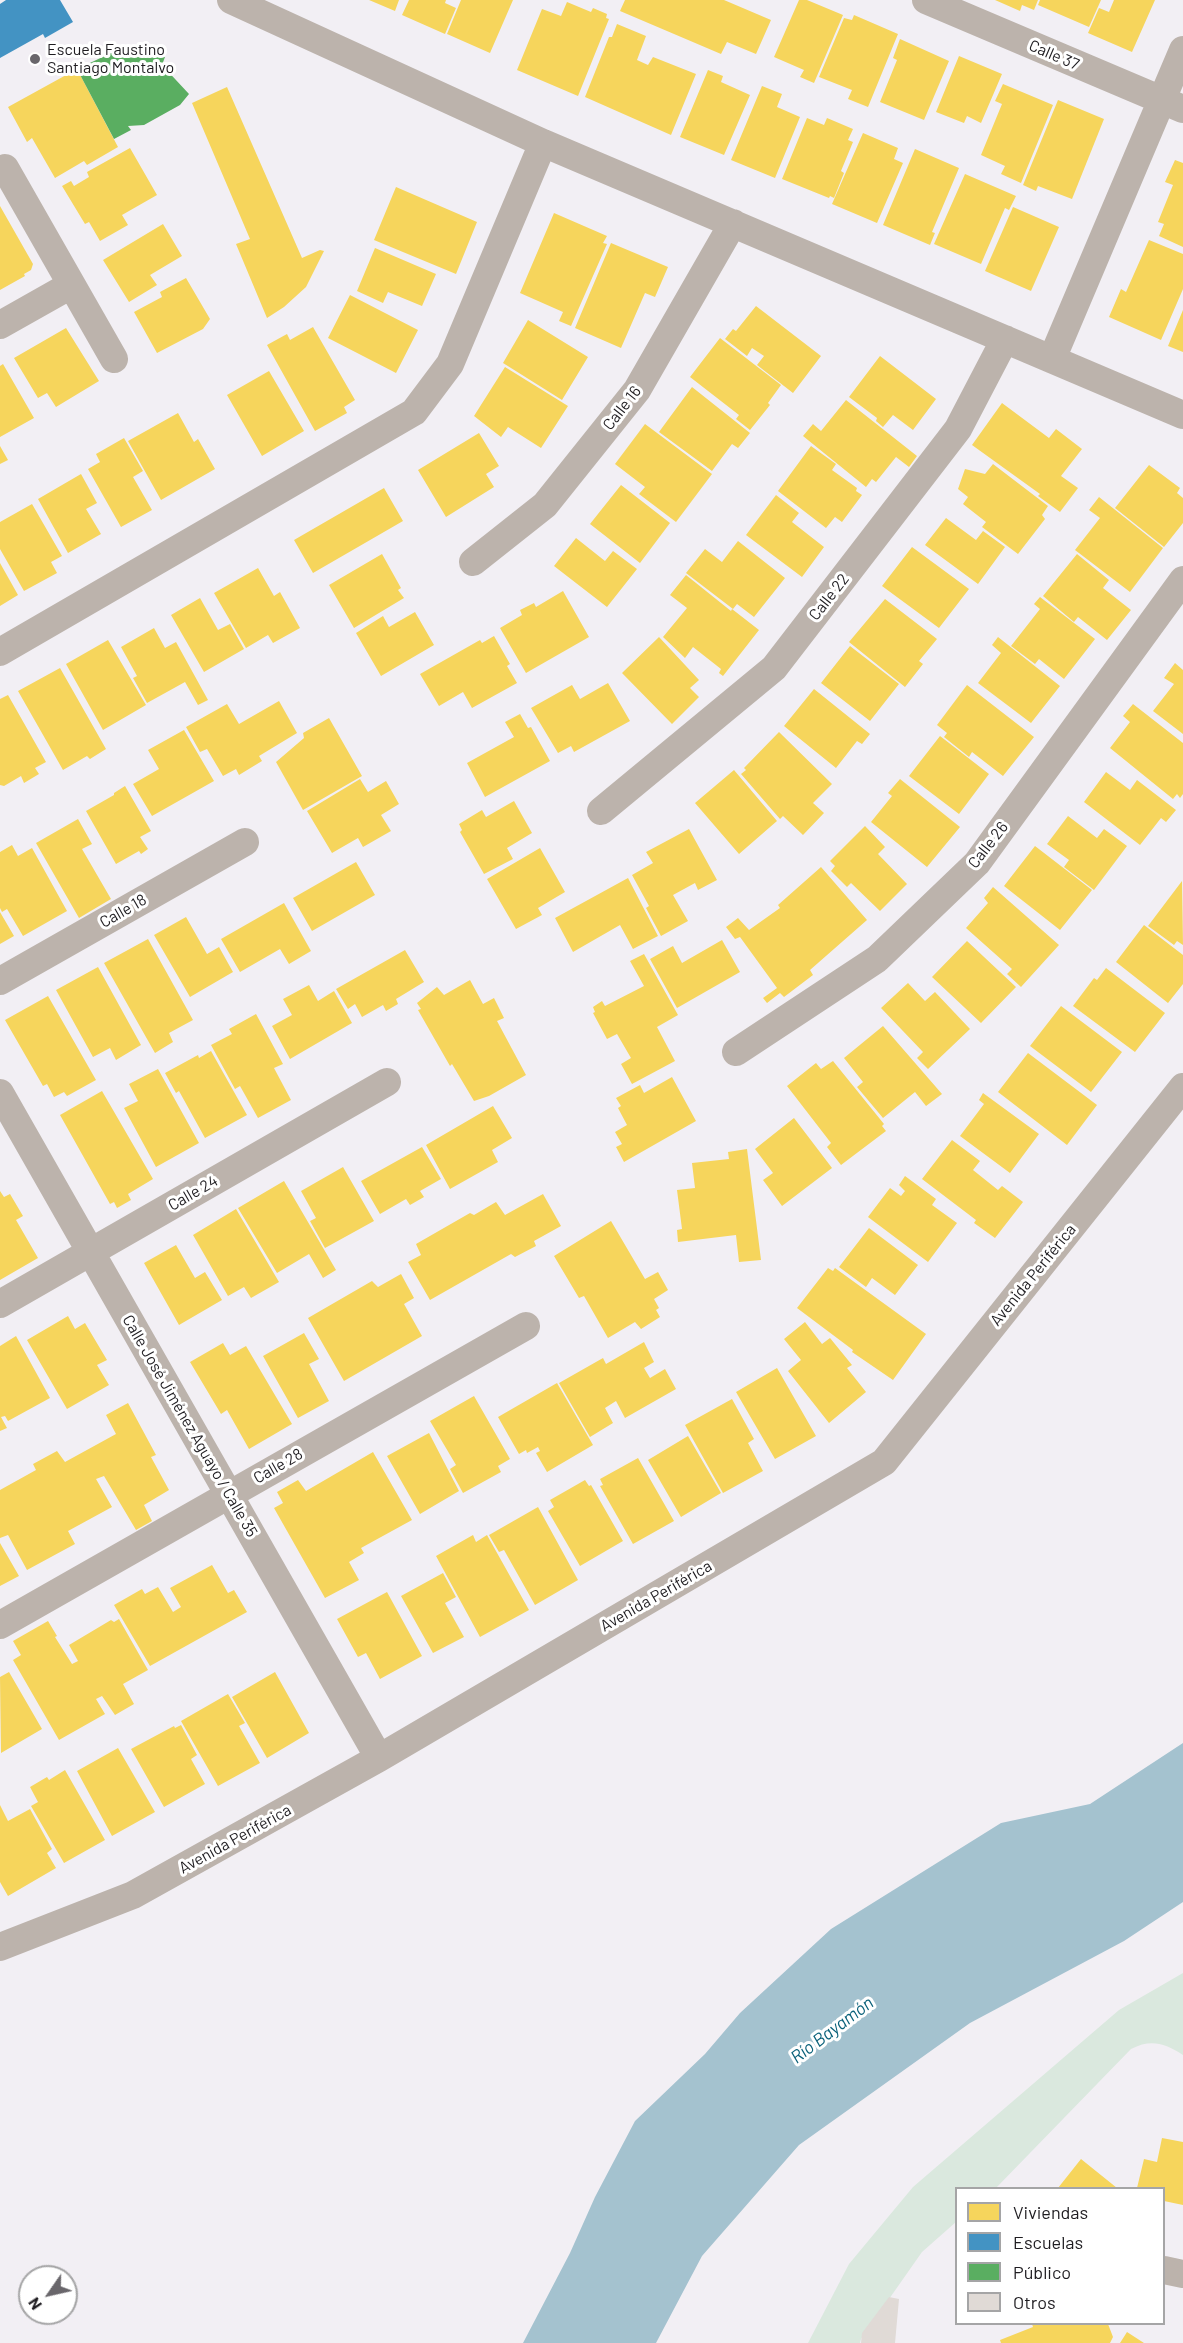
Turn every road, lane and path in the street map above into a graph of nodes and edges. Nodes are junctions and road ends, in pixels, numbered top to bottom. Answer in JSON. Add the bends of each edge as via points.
{"nodes":[{"id":1,"x":231,"y":0,"type":"edge"},
{"id":2,"x":926,"y":0,"type":"edge"},
{"id":3,"x":1183,"y":50,"type":"edge"},
{"id":4,"x":1172,"y":105,"type":"edge"},
{"id":5,"x":543,"y":142,"type":"junction"},
{"id":6,"x":5,"y":168,"type":"dead end"},
{"id":7,"x":733,"y":223,"type":"junction"},
{"id":8,"x":71,"y":285,"type":"junction"},
{"id":9,"x":0,"y":325,"type":"edge"},
{"id":10,"x":1005,"y":339,"type":"junction"},
{"id":11,"x":114,"y":359,"type":"dead end"},
{"id":12,"x":1052,"y":359,"type":"junction"},
{"id":13,"x":1183,"y":415,"type":"edge"},
{"id":14,"x":473,"y":562,"type":"dead end"},
{"id":15,"x":1183,"y":580,"type":"edge"},
{"id":16,"x":0,"y":652,"type":"edge"},
{"id":17,"x":601,"y":811,"type":"dead end"},
{"id":18,"x":245,"y":842,"type":"dead end"},
{"id":19,"x":0,"y":981,"type":"edge"},
{"id":20,"x":736,"y":1052,"type":"dead end"},
{"id":21,"x":387,"y":1082,"type":"dead end"},
{"id":22,"x":1183,"y":1086,"type":"edge"},
{"id":23,"x":0,"y":1093,"type":"edge"},
{"id":24,"x":91,"y":1252,"type":"junction"},
{"id":25,"x":0,"y":1304,"type":"edge"},
{"id":26,"x":526,"y":1326,"type":"dead end"},
{"id":27,"x":229,"y":1494,"type":"junction"},
{"id":28,"x":0,"y":1625,"type":"edge"},
{"id":29,"x":379,"y":1758,"type":"junction"},
{"id":30,"x":0,"y":1947,"type":"edge"}],
"edges":[{"from":1,"to":5,"type":"street"},
{"from":2,"to":4,"type":"street","name":"Calle 37"},
{"from":3,"to":4,"type":"street"},
{"from":4,"to":12,"type":"street"},
{"from":5,"to":7,"type":"street"},
{"from":5,"to":16,"type":"street","via":[[450,364],[414,412]]},
{"from":6,"to":8,"type":"street"},
{"from":7,"to":10,"type":"street"},
{"from":7,"to":14,"type":"street","name":"Calle 16","via":[[637,390],[544,505]]},
{"from":8,"to":9,"type":"street"},
{"from":8,"to":11,"type":"street"},
{"from":10,"to":12,"type":"street"},
{"from":10,"to":17,"type":"street","name":"Calle 22","via":[[958,429],[774,668]]},
{"from":12,"to":13,"type":"street"},
{"from":15,"to":20,"type":"street","name":"Calle 26","via":[[977,863],[877,959]]},
{"from":18,"to":19,"type":"street","name":"Calle 18"},
{"from":21,"to":24,"type":"street","name":"Calle 24"},
{"from":22,"to":29,"type":"street","name":"Avenida Periférica","via":[[884,1462]]},
{"from":23,"to":24,"type":"street","name":"Calle José Jiménez Aguayo / Calle 35"},
{"from":24,"to":25,"type":"street","name":"Calle 24"},
{"from":24,"to":27,"type":"street","name":"Calle José Jiménez Aguayo / Calle 35"},
{"from":26,"to":27,"type":"street","name":"Calle 28"},
{"from":27,"to":28,"type":"street","name":"Calle 28"},
{"from":27,"to":29,"type":"street","name":"Calle José Jiménez Aguayo / Calle 35"},
{"from":29,"to":30,"type":"street","name":"Avenida Periférica","via":[[133,1895]]}]}
